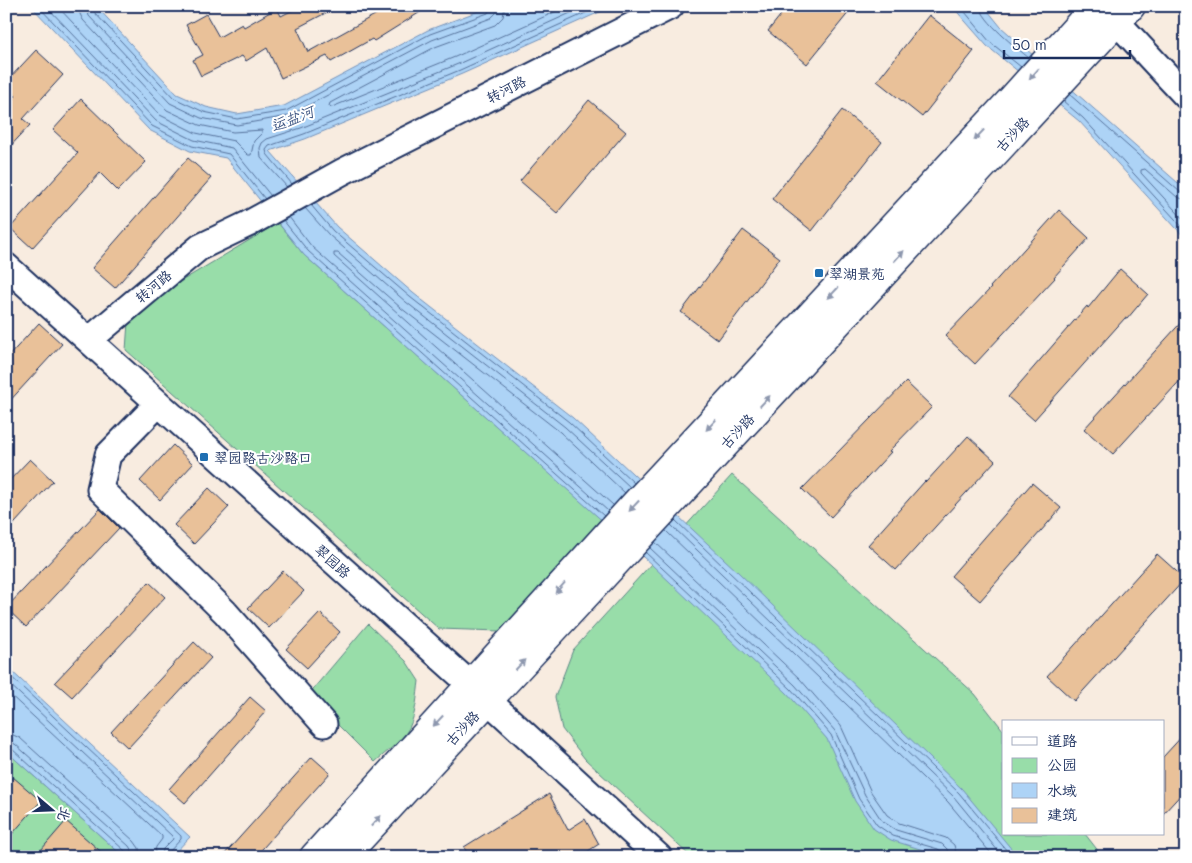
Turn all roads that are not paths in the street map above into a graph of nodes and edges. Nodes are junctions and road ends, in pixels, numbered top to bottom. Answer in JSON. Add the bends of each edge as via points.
{"nodes":[{"id":1,"x":671,"y":6,"type":"edge"},
{"id":2,"x":1096,"y":6,"type":"edge"},
{"id":3,"x":1117,"y":11,"type":"edge"},
{"id":4,"x":1186,"y":96,"type":"edge"},
{"id":5,"x":1021,"y":107,"type":"junction"},
{"id":6,"x":6,"y":266,"type":"edge"},
{"id":7,"x":88,"y":340,"type":"junction"},
{"id":8,"x":158,"y":404,"type":"junction"},
{"id":9,"x":479,"y":693,"type":"junction"},
{"id":10,"x":324,"y":724,"type":"dead end"},
{"id":11,"x":314,"y":857,"type":"edge"},
{"id":12,"x":343,"y":857,"type":"edge"},
{"id":13,"x":659,"y":857,"type":"edge"}],
"edges":[{"from":1,"to":7,"type":"street","name":"转河路","via":[[200,247]]},
{"from":2,"to":5,"type":"main road","name":"古沙路","one_way":true,"via":[[1056,49]]},
{"from":3,"to":4,"type":"street"},
{"from":3,"to":5,"type":"main road","name":"古沙路","via":[[1072,70]]},
{"from":5,"to":9,"type":"main road","name":"古沙路"},
{"from":6,"to":7,"type":"street","name":"翠园路"},
{"from":7,"to":8,"type":"street","name":"翠园路"},
{"from":8,"to":9,"type":"street","name":"翠园路"},
{"from":8,"to":10,"type":"street","via":[[108,455],[100,488],[225,612]]},
{"from":9,"to":11,"type":"main road","name":"古沙路","one_way":true},
{"from":12,"to":9,"type":"main road","name":"古沙路","one_way":true},
{"from":9,"to":13,"type":"street","name":"翠园路"}]}
